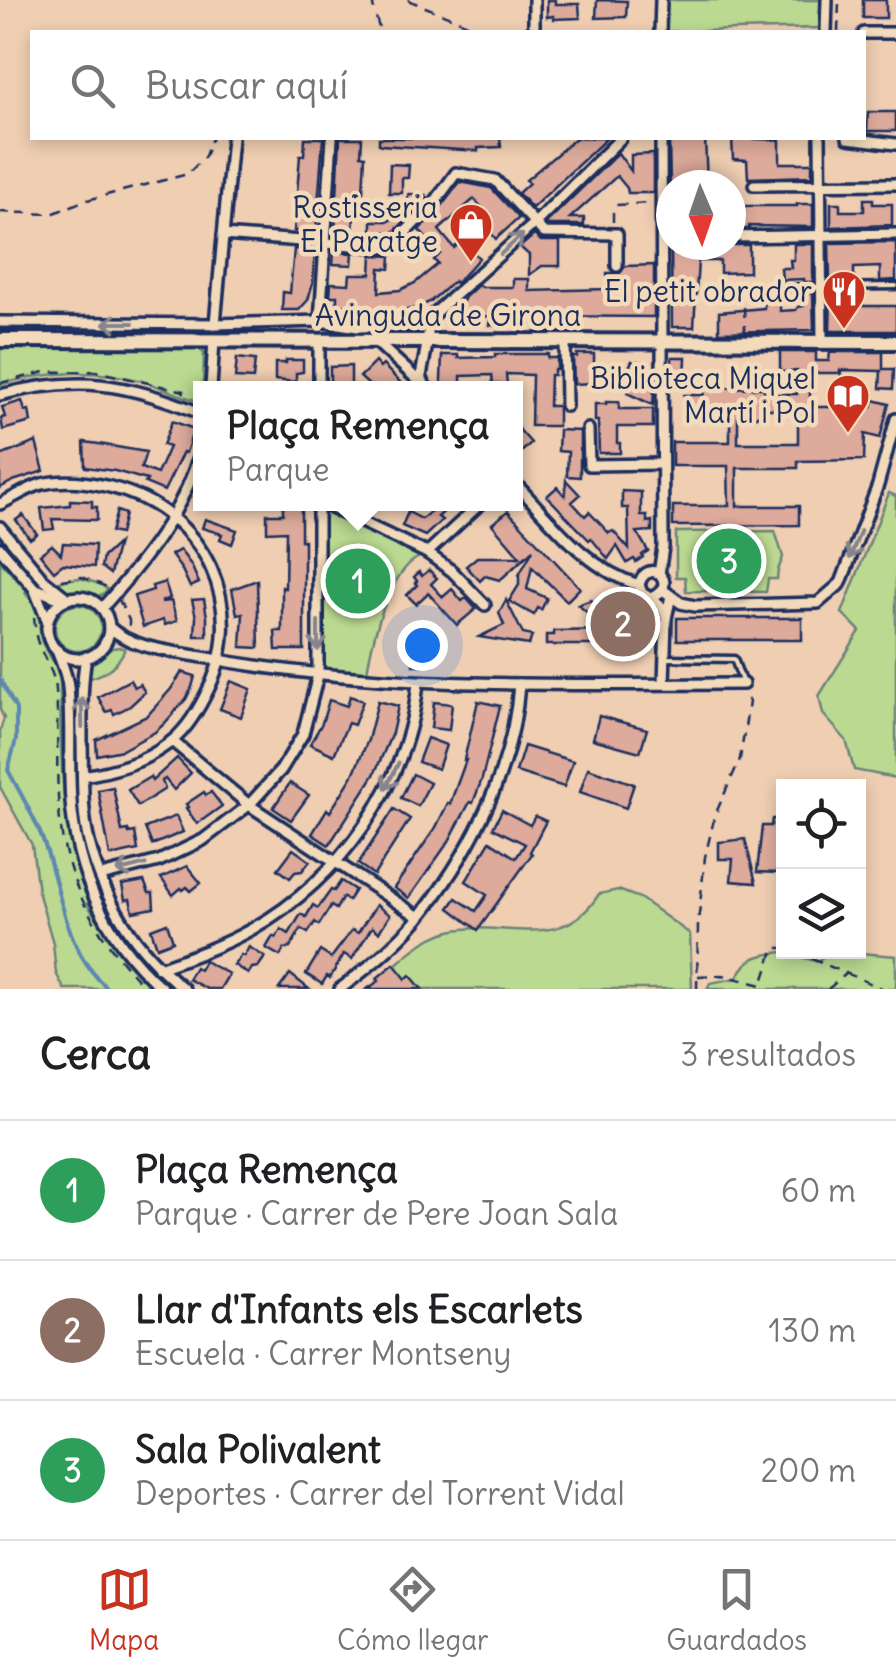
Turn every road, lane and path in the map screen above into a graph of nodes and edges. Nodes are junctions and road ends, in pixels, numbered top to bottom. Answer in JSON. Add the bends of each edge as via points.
{"nodes":[{"id":1,"x":374,"y":0,"type":"edge"},
{"id":2,"x":408,"y":0,"type":"edge"},
{"id":3,"x":534,"y":0,"type":"edge"},
{"id":4,"x":660,"y":0,"type":"edge"},
{"id":5,"x":828,"y":0,"type":"edge"},
{"id":6,"x":839,"y":0,"type":"edge"},
{"id":7,"x":379,"y":30,"type":"edge"},
{"id":8,"x":486,"y":30,"type":"edge"},
{"id":9,"x":534,"y":30,"type":"edge"},
{"id":10,"x":660,"y":30,"type":"edge"},
{"id":11,"x":826,"y":30,"type":"edge"},
{"id":12,"x":838,"y":30,"type":"edge"},
{"id":13,"x":866,"y":33,"type":"edge"},
{"id":14,"x":896,"y":33,"type":"edge"},
{"id":15,"x":211,"y":140,"type":"edge"},
{"id":16,"x":232,"y":140,"type":"edge"},
{"id":17,"x":332,"y":140,"type":"edge"},
{"id":18,"x":619,"y":140,"type":"edge"},
{"id":19,"x":660,"y":140,"type":"edge"},
{"id":20,"x":820,"y":140,"type":"edge"},
{"id":21,"x":864,"y":140,"type":"edge"},
{"id":22,"x":896,"y":144,"type":"edge"},
{"id":23,"x":661,"y":170,"type":"edge"},
{"id":24,"x":896,"y":184,"type":"edge"},
{"id":25,"x":820,"y":185,"type":"junction"},
{"id":26,"x":754,"y":186,"type":"dead end"},
{"id":27,"x":656,"y":203,"type":"edge"},
{"id":28,"x":0,"y":212,"type":"edge"},
{"id":29,"x":535,"y":223,"type":"junction"},
{"id":30,"x":615,"y":234,"type":"junction"},
{"id":31,"x":896,"y":234,"type":"edge"},
{"id":32,"x":821,"y":235,"type":"junction"},
{"id":33,"x":223,"y":236,"type":"junction"},
{"id":34,"x":746,"y":237,"type":"edge"},
{"id":35,"x":324,"y":244,"type":"junction"},
{"id":36,"x":665,"y":260,"type":"edge"},
{"id":37,"x":618,"y":266,"type":"dead end"},
{"id":38,"x":896,"y":286,"type":"edge"},
{"id":39,"x":821,"y":287,"type":"junction"},
{"id":40,"x":748,"y":288,"type":"dead end"},
{"id":41,"x":744,"y":307,"type":"dead end"},
{"id":42,"x":428,"y":319,"type":"junction"},
{"id":43,"x":320,"y":321,"type":"junction"},
{"id":44,"x":0,"y":322,"type":"edge"},
{"id":45,"x":215,"y":324,"type":"junction"},
{"id":46,"x":745,"y":333,"type":"dead end"},
{"id":47,"x":428,"y":339,"type":"junction"},
{"id":48,"x":0,"y":340,"type":"edge"},
{"id":49,"x":214,"y":340,"type":"junction"},
{"id":50,"x":374,"y":340,"type":"junction"},
{"id":51,"x":565,"y":340,"type":"junction"},
{"id":52,"x":662,"y":341,"type":"junction"},
{"id":53,"x":319,"y":342,"type":"junction"},
{"id":54,"x":822,"y":342,"type":"junction"},
{"id":55,"x":896,"y":342,"type":"edge"},
{"id":56,"x":841,"y":369,"type":"dead end"},
{"id":57,"x":853,"y":376,"type":"dead end"},
{"id":58,"x":211,"y":381,"type":"edge"},
{"id":59,"x":319,"y":381,"type":"edge"},
{"id":60,"x":419,"y":381,"type":"edge"},
{"id":61,"x":423,"y":381,"type":"edge"},
{"id":62,"x":0,"y":395,"type":"edge"},
{"id":63,"x":566,"y":406,"type":"dead end"},
{"id":64,"x":193,"y":411,"type":"edge"},
{"id":65,"x":896,"y":419,"type":"edge"},
{"id":66,"x":588,"y":429,"type":"dead end"},
{"id":67,"x":662,"y":464,"type":"junction"},
{"id":68,"x":193,"y":472,"type":"edge"},
{"id":69,"x":523,"y":491,"type":"edge"},
{"id":70,"x":0,"y":504,"type":"edge"},
{"id":71,"x":321,"y":511,"type":"edge"},
{"id":72,"x":336,"y":511,"type":"edge"},
{"id":73,"x":472,"y":511,"type":"edge"},
{"id":74,"x":173,"y":516,"type":"junction"},
{"id":75,"x":0,"y":527,"type":"edge"},
{"id":76,"x":0,"y":548,"type":"edge"},
{"id":77,"x":427,"y":552,"type":"junction"},
{"id":78,"x":659,"y":574,"type":"junction"},
{"id":79,"x":50,"y":585,"type":"junction"},
{"id":80,"x":638,"y":585,"type":"junction"},
{"id":81,"x":34,"y":588,"type":"junction"},
{"id":82,"x":115,"y":594,"type":"junction"},
{"id":83,"x":662,"y":594,"type":"junction"},
{"id":84,"x":66,"y":600,"type":"junction"},
{"id":85,"x":485,"y":605,"type":"dead end"},
{"id":86,"x":102,"y":608,"type":"junction"},
{"id":87,"x":666,"y":618,"type":"junction"},
{"id":88,"x":35,"y":620,"type":"dead end"},
{"id":89,"x":48,"y":622,"type":"junction"},
{"id":90,"x":109,"y":627,"type":"junction"},
{"id":91,"x":132,"y":639,"type":"junction"},
{"id":92,"x":100,"y":649,"type":"junction"},
{"id":93,"x":57,"y":650,"type":"junction"},
{"id":94,"x":83,"y":658,"type":"junction"},
{"id":95,"x":665,"y":658,"type":"junction"},
{"id":96,"x":220,"y":660,"type":"junction"},
{"id":97,"x":318,"y":675,"type":"junction"},
{"id":98,"x":418,"y":683,"type":"junction"},
{"id":99,"x":68,"y":684,"type":"junction"},
{"id":100,"x":519,"y":684,"type":"junction"},
{"id":101,"x":664,"y":684,"type":"junction"},
{"id":102,"x":744,"y":684,"type":"junction"},
{"id":103,"x":172,"y":741,"type":"junction"},
{"id":104,"x":83,"y":776,"type":"junction"},
{"id":105,"x":249,"y":805,"type":"junction"},
{"id":106,"x":335,"y":862,"type":"junction"},
{"id":107,"x":100,"y":876,"type":"junction"},
{"id":108,"x":419,"y":917,"type":"junction"},
{"id":109,"x":776,"y":948,"type":"edge"},
{"id":110,"x":814,"y":959,"type":"edge"},
{"id":111,"x":159,"y":968,"type":"junction"},
{"id":112,"x":848,"y":972,"type":"junction"},
{"id":113,"x":697,"y":976,"type":"junction"},
{"id":114,"x":763,"y":987,"type":"edge"},
{"id":115,"x":147,"y":989,"type":"edge"},
{"id":116,"x":164,"y":989,"type":"edge"},
{"id":117,"x":184,"y":989,"type":"edge"},
{"id":118,"x":340,"y":989,"type":"edge"},
{"id":119,"x":696,"y":989,"type":"edge"},
{"id":120,"x":828,"y":989,"type":"edge"},
{"id":121,"x":884,"y":989,"type":"edge"}],
"edges":[{"from":1,"to":7,"type":"path"},
{"from":2,"to":8,"type":"path"},
{"from":3,"to":9,"type":"street"},
{"from":4,"to":10,"type":"street"},
{"from":5,"to":11,"type":"street"},
{"from":6,"to":12,"type":"path"},
{"from":13,"to":14,"type":"street"},
{"from":15,"to":28,"type":"path","via":[[188,174],[52,214]]},
{"from":16,"to":33,"type":"street"},
{"from":17,"to":35,"type":"street"},
{"from":18,"to":29,"type":"street"},
{"from":19,"to":23,"type":"street"},
{"from":20,"to":25,"type":"street"},
{"from":21,"to":22,"type":"street"},
{"from":24,"to":25,"type":"street"},
{"from":25,"to":26,"type":"street"},
{"from":25,"to":32,"type":"street"},
{"from":27,"to":30,"type":"path","via":[[616,205]]},
{"from":29,"to":30,"type":"street","via":[[544,233]]},
{"from":29,"to":35,"type":"street","via":[[495,180],[456,174],[390,248]]},
{"from":42,"to":29,"type":"street","one_way":true},
{"from":30,"to":37,"type":"street"},
{"from":31,"to":32,"type":"street"},
{"from":32,"to":34,"type":"street"},
{"from":32,"to":39,"type":"street"},
{"from":33,"to":35,"type":"street"},
{"from":33,"to":45,"type":"street"},
{"from":35,"to":43,"type":"street"},
{"from":36,"to":52,"type":"street"},
{"from":38,"to":39,"type":"lane"},
{"from":39,"to":40,"type":"lane"},
{"from":39,"to":54,"type":"street"},
{"from":41,"to":46,"type":"path"},
{"from":42,"to":43,"type":"street","name":"Avinguda de Girona","via":[[358,327]]},
{"from":42,"to":47,"type":"street"},
{"from":43,"to":45,"type":"street","name":"Avinguda de Girona"},
{"from":45,"to":44,"type":"street","name":"Avinguda de Girona","one_way":true},
{"from":47,"to":50,"type":"main road","name":"Avinguda de Girona"},
{"from":47,"to":51,"type":"main road","name":"Avinguda de Girona"},
{"from":47,"to":61,"type":"street"},
{"from":48,"to":49,"type":"main road","name":"Avinguda de Girona"},
{"from":49,"to":53,"type":"main road","name":"Avinguda de Girona"},
{"from":49,"to":58,"type":"street"},
{"from":50,"to":53,"type":"main road","name":"Avinguda de Girona"},
{"from":50,"to":60,"type":"street"},
{"from":51,"to":52,"type":"main road","name":"Avinguda de Girona"},
{"from":51,"to":63,"type":"street"},
{"from":52,"to":54,"type":"main road","name":"Avinguda de Girona"},
{"from":52,"to":67,"type":"street"},
{"from":53,"to":59,"type":"street"},
{"from":54,"to":55,"type":"main road","name":"Avinguda de Girona"},
{"from":56,"to":57,"type":"path","via":[[841,376]]},
{"from":62,"to":64,"type":"street","via":[[51,384],[103,384]]},
{"from":65,"to":83,"type":"street","one_way":true,"via":[[841,583],[818,603],[695,606]]},
{"from":66,"to":67,"type":"street","via":[[589,465]]},
{"from":67,"to":78,"type":"street"},
{"from":68,"to":74,"type":"street"},
{"from":69,"to":80,"type":"street","via":[[591,561]]},
{"from":70,"to":74,"type":"street","via":[[42,484],[88,481],[131,492]]},
{"from":71,"to":97,"type":"street","one_way":true},
{"from":72,"to":77,"type":"street"},
{"from":73,"to":77,"type":"street"},
{"from":74,"to":82,"type":"street"},
{"from":74,"to":96,"type":"street","via":[[216,574],[224,619]]},
{"from":75,"to":79,"type":"street"},
{"from":76,"to":81,"type":"street"},
{"from":77,"to":85,"type":"street"},
{"from":78,"to":80,"type":"street","via":[[645,573]]},
{"from":78,"to":83,"type":"street"},
{"from":79,"to":82,"type":"path","via":[[82,577]]},
{"from":79,"to":84,"type":"street"},
{"from":80,"to":83,"type":"street","via":[[642,592]]},
{"from":81,"to":84,"type":"street"},
{"from":81,"to":89,"type":"street"},
{"from":82,"to":86,"type":"street"},
{"from":82,"to":91,"type":"path"},
{"from":83,"to":87,"type":"street"},
{"from":83,"to":87,"type":"street"},
{"from":84,"to":86,"type":"street","via":[[86,598]]},
{"from":84,"to":89,"type":"street"},
{"from":86,"to":90,"type":"street"},
{"from":87,"to":95,"type":"street"},
{"from":88,"to":115,"type":"path","via":[[56,684],[60,819],[80,897],[116,956]]},
{"from":89,"to":93,"type":"street"},
{"from":90,"to":91,"type":"street"},
{"from":90,"to":92,"type":"street"},
{"from":91,"to":92,"type":"street"},
{"from":91,"to":96,"type":"street"},
{"from":92,"to":94,"type":"street"},
{"from":93,"to":94,"type":"street"},
{"from":93,"to":99,"type":"street"},
{"from":94,"to":99,"type":"street"},
{"from":104,"to":94,"type":"street","one_way":true},
{"from":95,"to":101,"type":"street"},
{"from":95,"to":102,"type":"lane","via":[[734,658]]},
{"from":96,"to":97,"type":"street"},
{"from":96,"to":103,"type":"street","via":[[194,718]]},
{"from":97,"to":98,"type":"street"},
{"from":97,"to":105,"type":"street","via":[[303,734]]},
{"from":98,"to":100,"type":"street"},
{"from":98,"to":106,"type":"street","one_way":true,"via":[[416,709],[391,779]]},
{"from":99,"to":116,"type":"street","via":[[70,793],[88,887],[115,936]]},
{"from":100,"to":101,"type":"street"},
{"from":100,"to":108,"type":"street","via":[[494,790],[469,843]]},
{"from":101,"to":102,"type":"street"},
{"from":102,"to":113,"type":"path","via":[[749,702],[740,759],[704,857]]},
{"from":103,"to":104,"type":"street","via":[[140,761]]},
{"from":103,"to":105,"type":"street"},
{"from":104,"to":107,"type":"street"},
{"from":105,"to":106,"type":"street"},
{"from":105,"to":107,"type":"street","one_way":true,"via":[[203,840]]},
{"from":106,"to":108,"type":"street"},
{"from":106,"to":111,"type":"street","via":[[296,900],[252,929]]},
{"from":107,"to":111,"type":"street","via":[[125,926]]},
{"from":108,"to":118,"type":"street"},
{"from":109,"to":114,"type":"path"},
{"from":110,"to":112,"type":"path"},
{"from":111,"to":117,"type":"street"},
{"from":112,"to":120,"type":"path"},
{"from":112,"to":121,"type":"path"},
{"from":113,"to":114,"type":"path"},
{"from":113,"to":119,"type":"path"}]}
